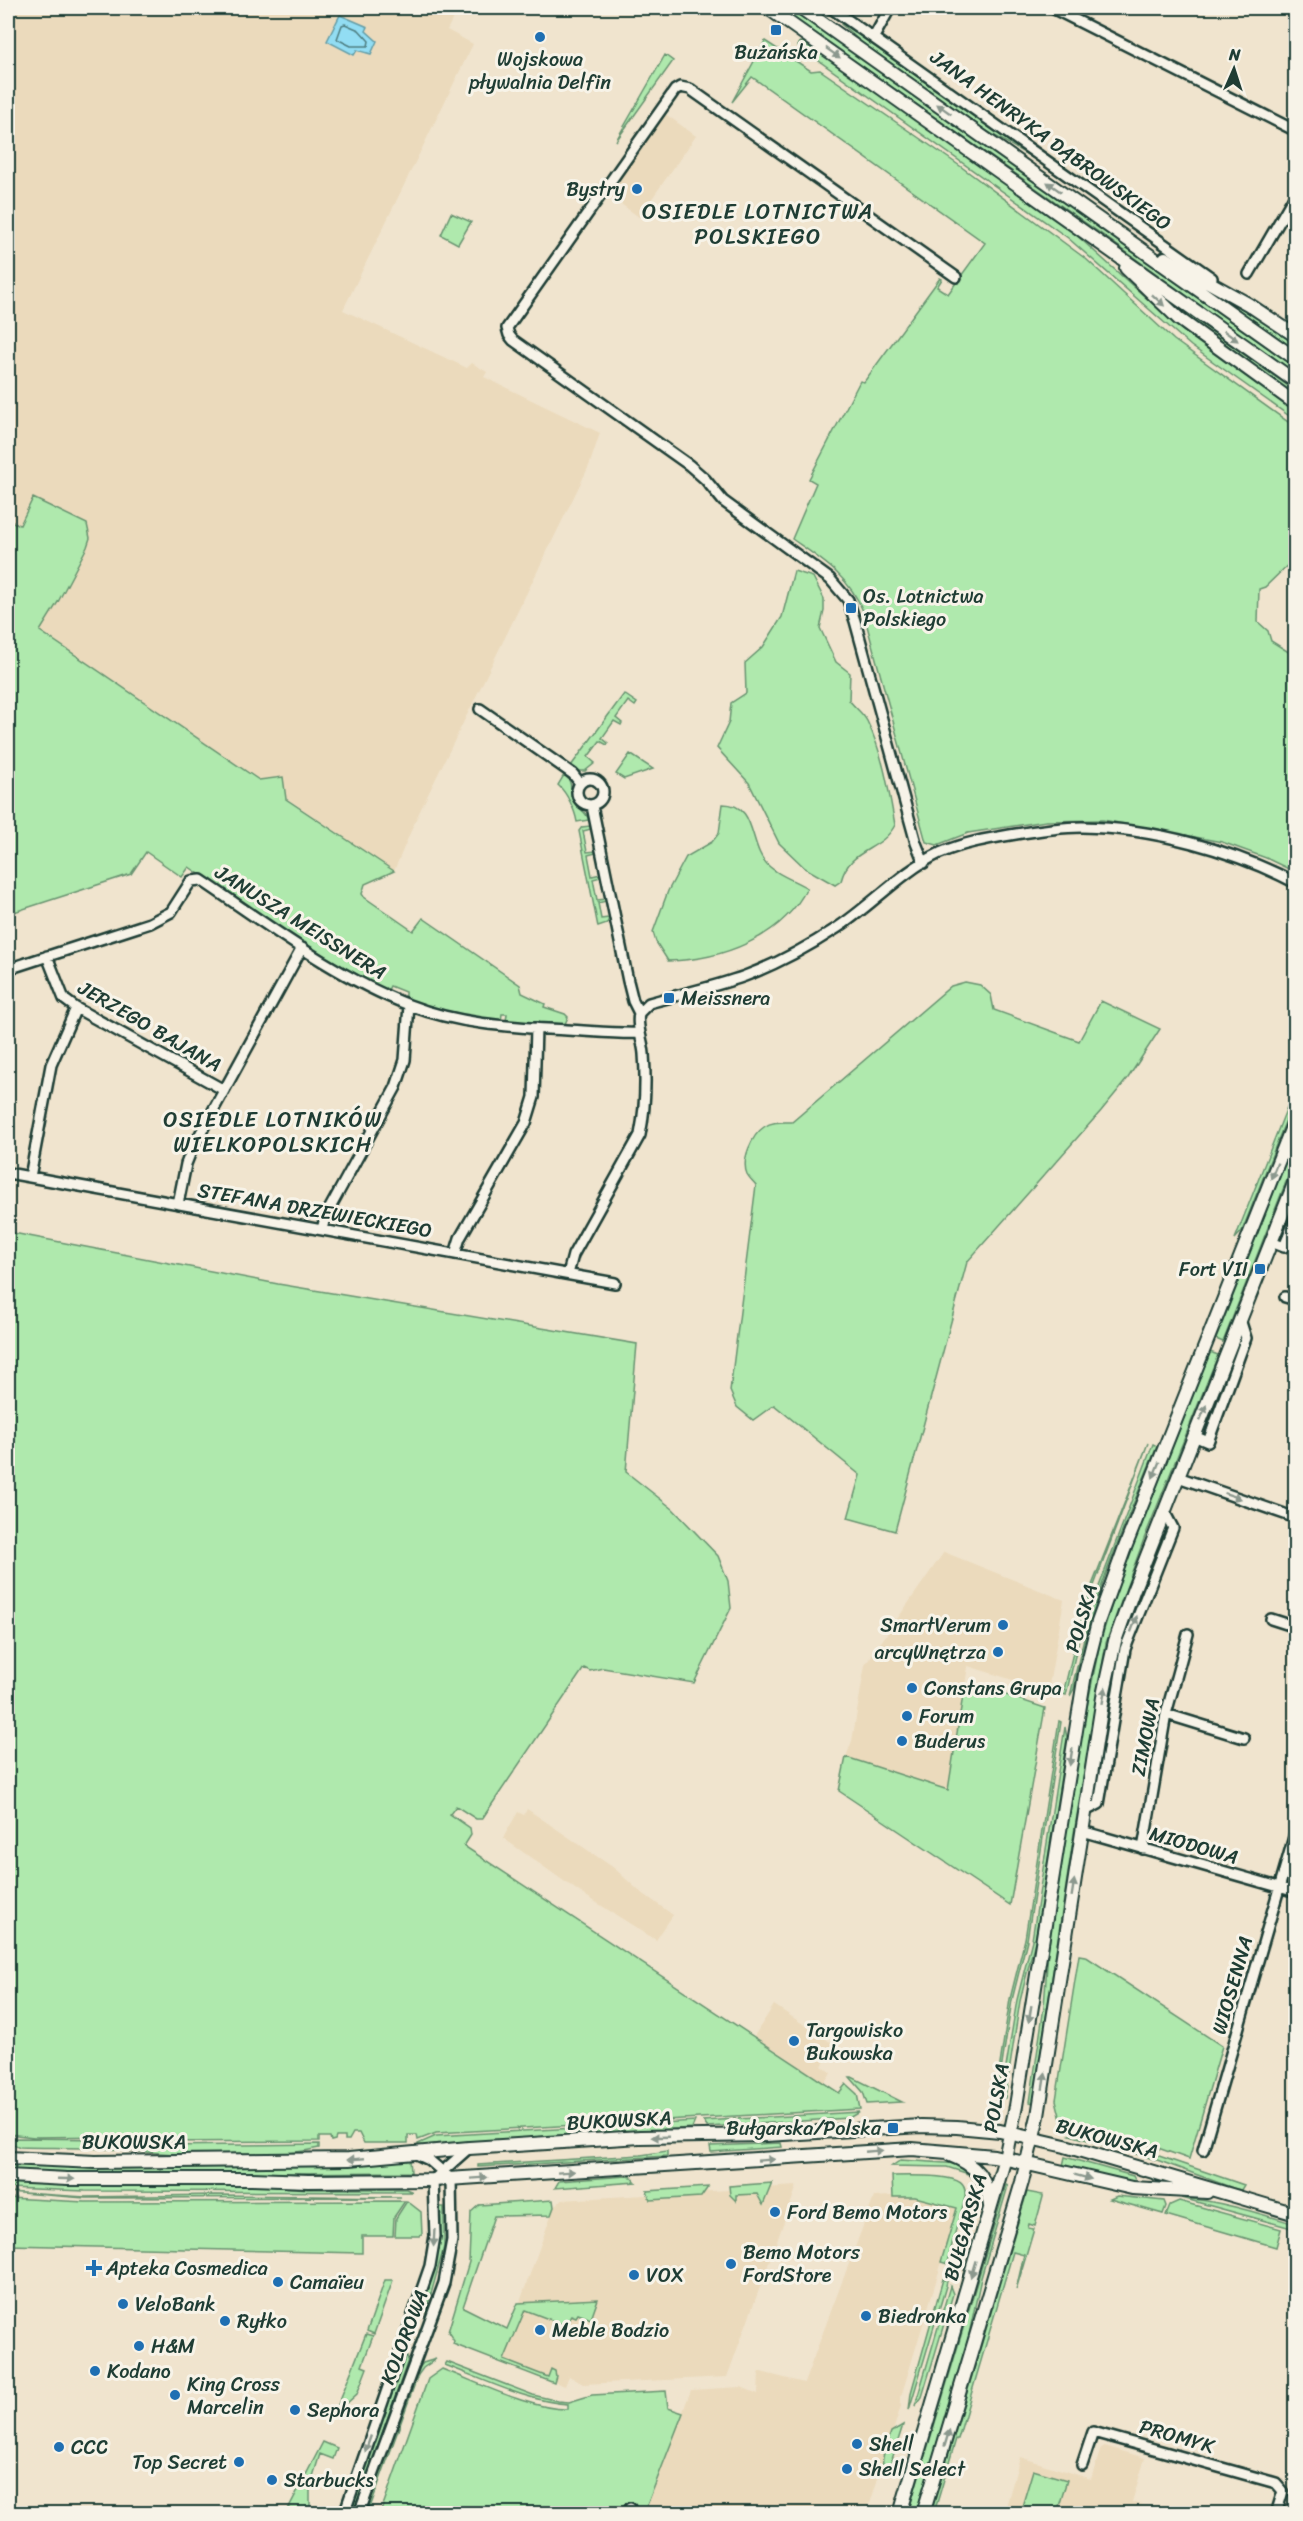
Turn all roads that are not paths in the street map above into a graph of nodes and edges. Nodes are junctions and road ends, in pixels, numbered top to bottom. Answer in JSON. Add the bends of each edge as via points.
{"nodes":[{"id":1,"x":768,"y":8,"type":"edge"},
{"id":2,"x":801,"y":8,"type":"edge"},
{"id":3,"x":831,"y":8,"type":"edge"},
{"id":4,"x":890,"y":8,"type":"edge"},
{"id":5,"x":1052,"y":8,"type":"edge"},
{"id":6,"x":874,"y":37,"type":"junction"},
{"id":7,"x":1296,"y":131,"type":"edge"},
{"id":8,"x":1296,"y":193,"type":"edge"},
{"id":9,"x":1102,"y":221,"type":"junction"},
{"id":10,"x":1102,"y":244,"type":"junction"},
{"id":11,"x":1249,"y":274,"type":"dead end"},
{"id":12,"x":956,"y":277,"type":"dead end"},
{"id":13,"x":1248,"y":304,"type":"junction"},
{"id":14,"x":1296,"y":336,"type":"edge"},
{"id":15,"x":1296,"y":359,"type":"edge"},
{"id":16,"x":1296,"y":382,"type":"edge"},
{"id":17,"x":1296,"y":404,"type":"edge"},
{"id":18,"x":480,"y":709,"type":"dead end"},
{"id":19,"x":580,"y":783,"type":"junction"},
{"id":20,"x":592,"y":806,"type":"junction"},
{"id":21,"x":924,"y":862,"type":"junction"},
{"id":22,"x":1296,"y":884,"type":"edge"},
{"id":23,"x":302,"y":948,"type":"junction"},
{"id":24,"x":47,"y":956,"type":"junction"},
{"id":25,"x":8,"y":969,"type":"edge"},
{"id":26,"x":409,"y":1005,"type":"junction"},
{"id":27,"x":76,"y":1008,"type":"junction"},
{"id":28,"x":639,"y":1013,"type":"junction"},
{"id":29,"x":536,"y":1028,"type":"junction"},
{"id":30,"x":640,"y":1033,"type":"junction"},
{"id":31,"x":225,"y":1090,"type":"junction"},
{"id":32,"x":1296,"y":1117,"type":"edge"},
{"id":33,"x":8,"y":1173,"type":"edge"},
{"id":34,"x":30,"y":1177,"type":"junction"},
{"id":35,"x":1296,"y":1179,"type":"edge"},
{"id":36,"x":178,"y":1204,"type":"junction"},
{"id":37,"x":1296,"y":1218,"type":"edge"},
{"id":38,"x":322,"y":1230,"type":"junction"},
{"id":39,"x":1271,"y":1242,"type":"junction"},
{"id":40,"x":455,"y":1254,"type":"junction"},
{"id":41,"x":568,"y":1274,"type":"junction"},
{"id":42,"x":615,"y":1283,"type":"dead end"},
{"id":43,"x":1285,"y":1297,"type":"dead end"},
{"id":44,"x":1296,"y":1300,"type":"edge"},
{"id":45,"x":1178,"y":1477,"type":"junction"},
{"id":46,"x":1296,"y":1518,"type":"edge"},
{"id":47,"x":1271,"y":1619,"type":"dead end"},
{"id":48,"x":1296,"y":1627,"type":"edge"},
{"id":49,"x":1188,"y":1634,"type":"dead end"},
{"id":50,"x":1166,"y":1714,"type":"junction"},
{"id":51,"x":1244,"y":1738,"type":"dead end"},
{"id":52,"x":1296,"y":1830,"type":"edge"},
{"id":53,"x":1082,"y":1831,"type":"junction"},
{"id":54,"x":1143,"y":1849,"type":"junction"},
{"id":55,"x":1279,"y":1888,"type":"junction"},
{"id":56,"x":1296,"y":1892,"type":"edge"},
{"id":57,"x":1010,"y":2133,"type":"junction"},
{"id":58,"x":1033,"y":2138,"type":"junction"},
{"id":59,"x":469,"y":2148,"type":"junction"},
{"id":60,"x":935,"y":2150,"type":"junction"},
{"id":61,"x":1203,"y":2150,"type":"dead end"},
{"id":62,"x":414,"y":2153,"type":"junction"},
{"id":63,"x":8,"y":2158,"type":"edge"},
{"id":64,"x":1005,"y":2158,"type":"junction"},
{"id":65,"x":1027,"y":2163,"type":"junction"},
{"id":66,"x":8,"y":2176,"type":"edge"},
{"id":67,"x":442,"y":2177,"type":"junction"},
{"id":68,"x":1223,"y":2193,"type":"junction"},
{"id":69,"x":990,"y":2213,"type":"junction"},
{"id":70,"x":1296,"y":2214,"type":"edge"},
{"id":71,"x":1082,"y":2465,"type":"dead end"},
{"id":72,"x":344,"y":2514,"type":"edge"},
{"id":73,"x":359,"y":2514,"type":"edge"},
{"id":74,"x":900,"y":2514,"type":"edge"},
{"id":75,"x":923,"y":2514,"type":"edge"},
{"id":76,"x":1276,"y":2514,"type":"edge"}],
"edges":[{"from":1,"to":10,"type":"main road","one_way":true},
{"from":9,"to":2,"type":"main road","name":"JANA HENRYKA DĄBROWSKIEGO","one_way":true},
{"from":3,"to":6,"type":"street","name":"JANA HENRYKA DĄBROWSKIEGO"},
{"from":4,"to":6,"type":"street"},
{"from":5,"to":7,"type":"street"},
{"from":6,"to":13,"type":"street","name":"JANA HENRYKA DĄBROWSKIEGO"},
{"from":8,"to":11,"type":"street"},
{"from":9,"to":13,"type":"main road"},
{"from":9,"to":15,"type":"main road"},
{"from":10,"to":16,"type":"main road","one_way":true},
{"from":10,"to":17,"type":"main road","one_way":true,"via":[[1179,319]]},
{"from":12,"to":21,"type":"street","via":[[690,88],[680,87],[507,328],[513,340],[637,432],[689,465],[723,501],[830,579],[845,596],[916,846]]},
{"from":13,"to":14,"type":"main road"},
{"from":18,"to":19,"type":"street","via":[[573,774]]},
{"from":19,"to":20,"type":"street","via":[[576,791],[578,800]]},
{"from":19,"to":20,"type":"street","via":[[592,779],[602,787],[603,796]]},
{"from":20,"to":28,"type":"street","via":[[628,981]]},
{"from":21,"to":22,"type":"street","via":[[958,845],[979,840],[1059,828],[1092,828],[1230,853]]},
{"from":21,"to":28,"type":"street","via":[[839,927],[786,958],[744,976],[649,1003]]},
{"from":23,"to":24,"type":"street","name":"JANUSZA MEISSNERA","via":[[201,880],[191,881],[171,912],[150,923]]},
{"from":23,"to":26,"type":"street","name":"JANUSZA MEISSNERA","via":[[368,987]]},
{"from":23,"to":31,"type":"street"},
{"from":24,"to":25,"type":"street"},
{"from":24,"to":27,"type":"street","name":"JERZEGO BAJANA","via":[[64,999]]},
{"from":26,"to":29,"type":"street","name":"JANUSZA MEISSNERA","via":[[464,1021]]},
{"from":26,"to":38,"type":"street","via":[[405,1060],[396,1087],[325,1217]]},
{"from":27,"to":31,"type":"street","name":"JERZEGO BAJANA"},
{"from":27,"to":34,"type":"street","via":[[51,1065]]},
{"from":28,"to":30,"type":"street"},
{"from":29,"to":30,"type":"street","name":"JANUSZA MEISSNERA"},
{"from":29,"to":40,"type":"street","via":[[534,1097],[526,1123],[460,1238]]},
{"from":30,"to":41,"type":"street","via":[[644,1060],[640,1135],[573,1255]]},
{"from":31,"to":36,"type":"street","via":[[192,1149]]},
{"from":32,"to":57,"type":"main road","name":"POLSKA","one_way":true,"via":[[1098,1622],[1078,1712]]},
{"from":33,"to":34,"type":"street","name":"STEFANA DRZEWIECKIEGO"},
{"from":34,"to":36,"type":"street","name":"STEFANA DRZEWIECKIEGO"},
{"from":35,"to":39,"type":"main road","name":"POLSKA"},
{"from":36,"to":38,"type":"street","name":"STEFANA DRZEWIECKIEGO"},
{"from":37,"to":39,"type":"street","via":[[1284,1247]]},
{"from":38,"to":40,"type":"street","name":"STEFANA DRZEWIECKIEGO"},
{"from":45,"to":39,"type":"main road","name":"POLSKA","one_way":true},
{"from":40,"to":41,"type":"street","name":"STEFANA DRZEWIECKIEGO"},
{"from":41,"to":42,"type":"street","name":"STEFANA DRZEWIECKIEGO"},
{"from":43,"to":44,"type":"street"},
{"from":45,"to":46,"type":"street","one_way":true},
{"from":53,"to":45,"type":"main road","name":"POLSKA","one_way":true,"via":[[1115,1641]]},
{"from":47,"to":48,"type":"street"},
{"from":49,"to":50,"type":"street","name":"ZIMOWA"},
{"from":50,"to":51,"type":"street"},
{"from":50,"to":54,"type":"street","name":"ZIMOWA"},
{"from":52,"to":55,"type":"street","name":"WIOSENNA"},
{"from":53,"to":54,"type":"street","name":"MIODOWA"},
{"from":58,"to":53,"type":"main road","name":"POLSKA","one_way":true},
{"from":54,"to":55,"type":"street","name":"MIODOWA"},
{"from":55,"to":56,"type":"street","name":"MIODOWA"},
{"from":55,"to":61,"type":"street","name":"WIOSENNA"},
{"from":57,"to":58,"type":"main road","name":"BUKOWSKA"},
{"from":57,"to":59,"type":"main road","name":"BUKOWSKA","one_way":true,"via":[[922,2126]]},
{"from":57,"to":64,"type":"main road","name":"POLSKA"},
{"from":58,"to":65,"type":"main road","name":"POLSKA"},
{"from":58,"to":68,"type":"main road","name":"BUKOWSKA"},
{"from":59,"to":62,"type":"main road","name":"BUKOWSKA"},
{"from":59,"to":67,"type":"street"},
{"from":60,"to":64,"type":"main road","name":"BUKOWSKA"},
{"from":67,"to":60,"type":"main road","name":"BUKOWSKA","one_way":true,"via":[[816,2157],[880,2150]]},
{"from":60,"to":69,"type":"main road","via":[[962,2160],[982,2175]]},
{"from":62,"to":63,"type":"main road","name":"BUKOWSKA","one_way":true,"via":[[283,2160],[95,2162]]},
{"from":62,"to":67,"type":"street","via":[[429,2160]]},
{"from":64,"to":65,"type":"main road","name":"BUKOWSKA"},
{"from":64,"to":69,"type":"main road","name":"BUŁGARSKA"},
{"from":65,"to":68,"type":"main road","name":"BUKOWSKA","one_way":true,"via":[[1131,2188]]},
{"from":75,"to":65,"type":"main road","name":"BUŁGARSKA","one_way":true},
{"from":66,"to":67,"type":"main road","name":"BUKOWSKA","one_way":true,"via":[[308,2181]]},
{"from":67,"to":72,"type":"street","name":"KOLOROWA","one_way":true,"via":[[430,2266]]},
{"from":67,"to":73,"type":"street","name":"KOLOROWA","via":[[452,2240],[444,2283]]},
{"from":68,"to":70,"type":"main road","name":"BUKOWSKA"},
{"from":69,"to":74,"type":"main road","name":"BUŁGARSKA","one_way":true},
{"from":71,"to":76,"type":"street","name":"PROMYK","via":[[1093,2432],[1276,2483],[1283,2491]]}]}
